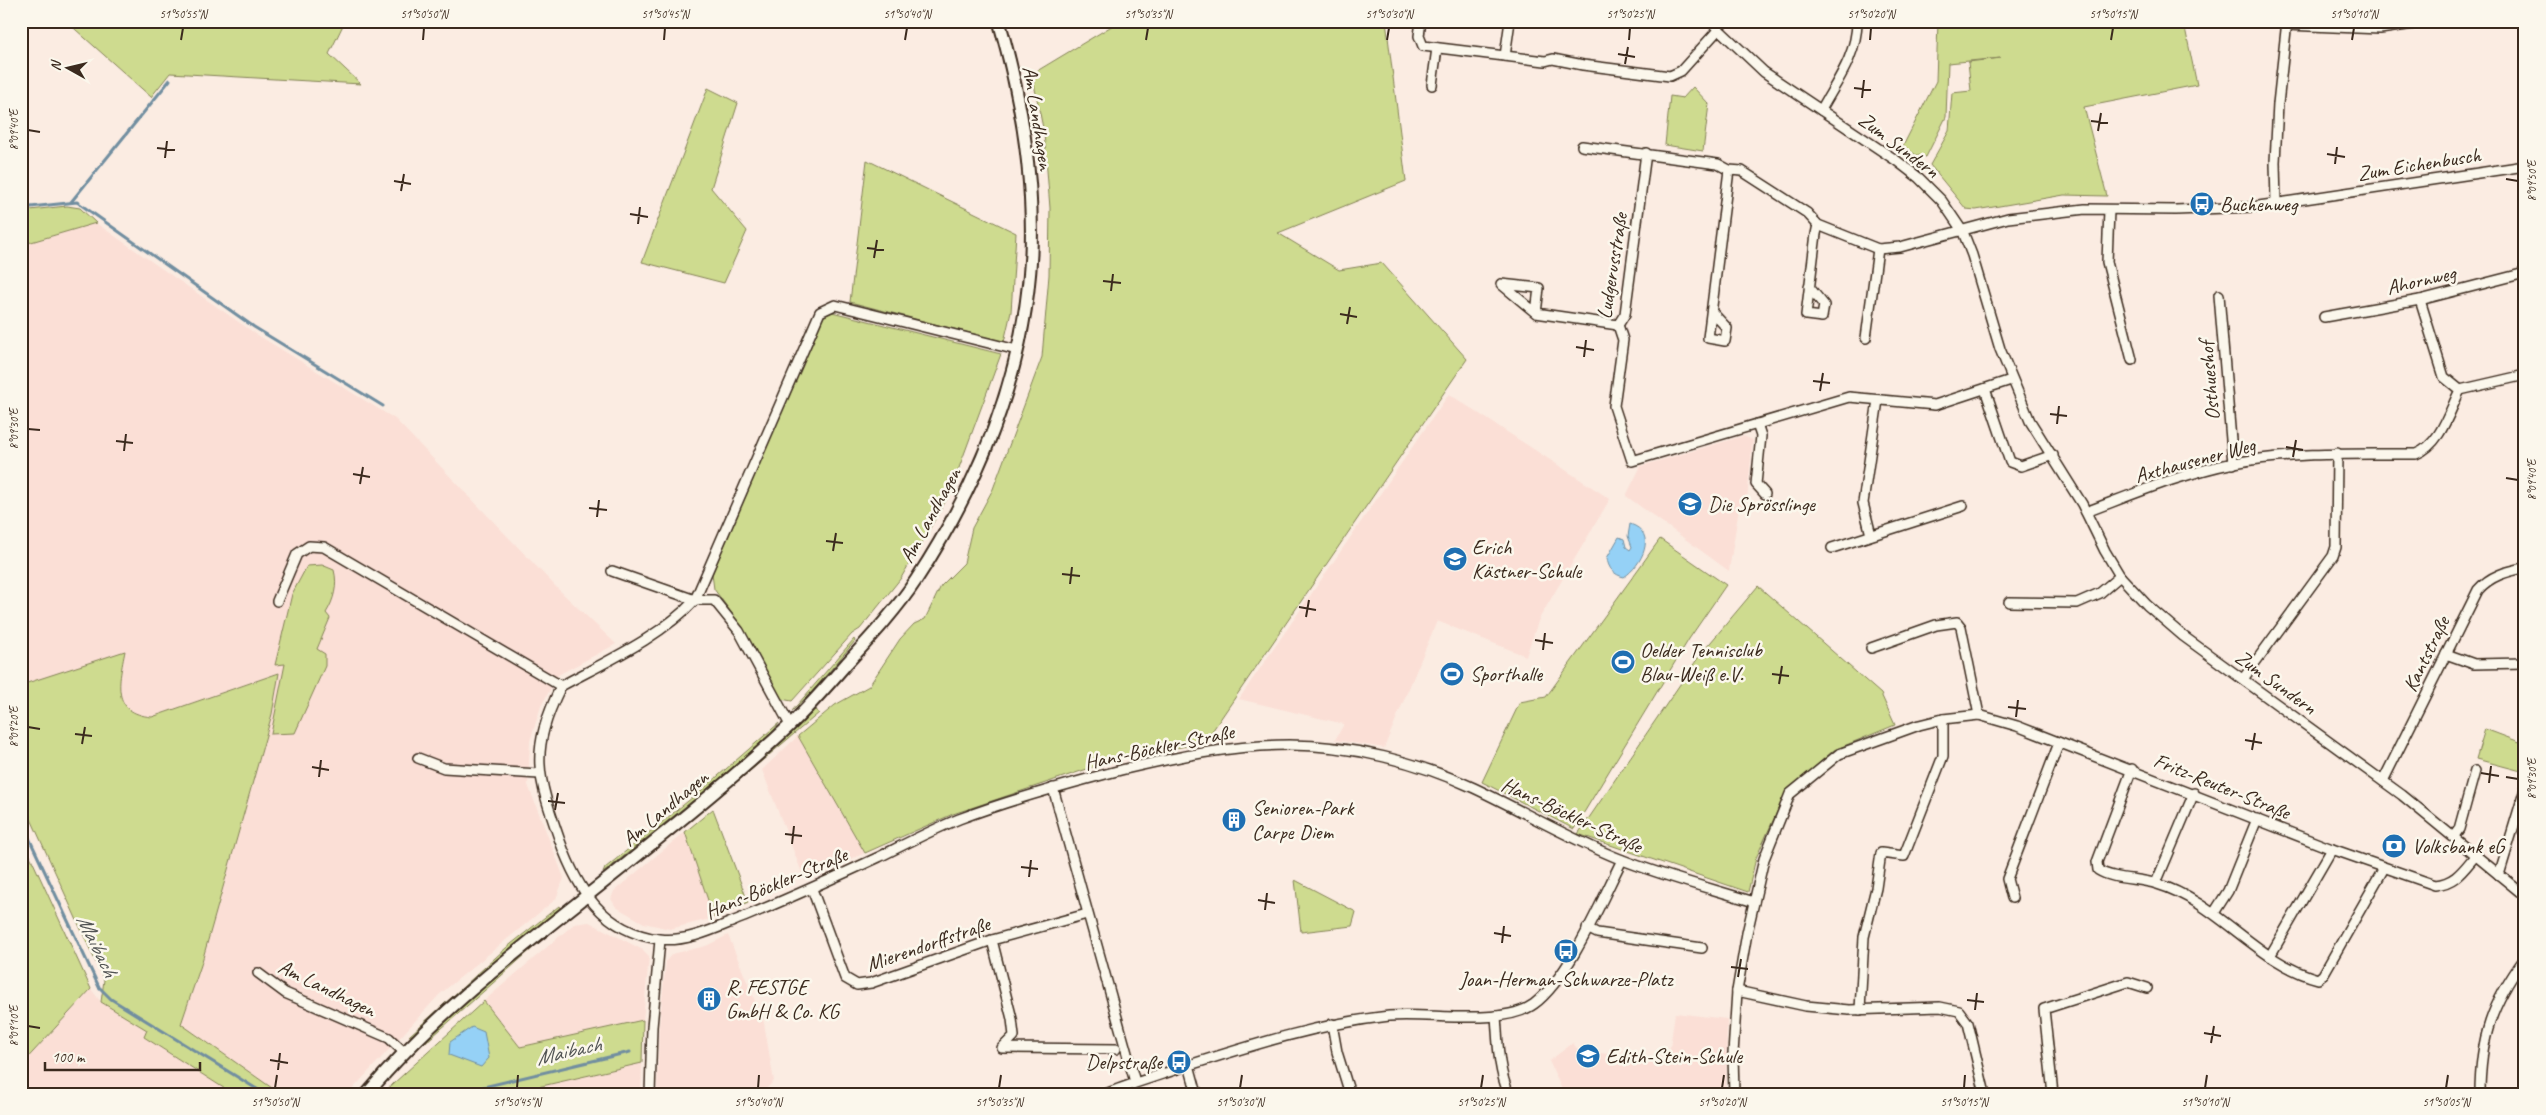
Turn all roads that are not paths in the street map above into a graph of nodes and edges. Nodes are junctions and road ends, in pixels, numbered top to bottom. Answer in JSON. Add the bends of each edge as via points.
{"nodes":[{"id":1,"x":999,"y":21,"type":"edge"},
{"id":2,"x":1421,"y":21,"type":"edge"},
{"id":3,"x":1510,"y":21,"type":"edge"},
{"id":4,"x":1710,"y":21,"type":"edge"},
{"id":5,"x":1858,"y":21,"type":"edge"},
{"id":6,"x":2434,"y":21,"type":"edge"},
{"id":7,"x":2287,"y":23,"type":"edge"},
{"id":8,"x":1718,"y":30,"type":"junction"},
{"id":9,"x":1437,"y":48,"type":"junction"},
{"id":10,"x":1505,"y":56,"type":"junction"},
{"id":11,"x":1432,"y":85,"type":"dead end"},
{"id":12,"x":1821,"y":110,"type":"junction"},
{"id":13,"x":1582,"y":146,"type":"dead end"},
{"id":14,"x":1646,"y":153,"type":"junction"},
{"id":15,"x":2525,"y":166,"type":"edge"},
{"id":16,"x":1729,"y":170,"type":"junction"},
{"id":17,"x":2276,"y":204,"type":"junction"},
{"id":18,"x":2109,"y":210,"type":"junction"},
{"id":19,"x":1818,"y":226,"type":"junction"},
{"id":20,"x":1962,"y":232,"type":"junction"},
{"id":21,"x":1878,"y":248,"type":"junction"},
{"id":22,"x":2525,"y":273,"type":"edge"},
{"id":23,"x":1809,"y":287,"type":"dead end"},
{"id":24,"x":2219,"y":295,"type":"dead end"},
{"id":25,"x":2420,"y":300,"type":"junction"},
{"id":26,"x":1712,"y":312,"type":"dead end"},
{"id":27,"x":1536,"y":313,"type":"junction"},
{"id":28,"x":2324,"y":317,"type":"dead end"},
{"id":29,"x":1618,"y":325,"type":"junction"},
{"id":30,"x":1866,"y":338,"type":"dead end"},
{"id":31,"x":1016,"y":350,"type":"junction"},
{"id":32,"x":2132,"y":360,"type":"dead end"},
{"id":33,"x":2525,"y":375,"type":"edge"},
{"id":34,"x":2011,"y":380,"type":"junction"},
{"id":35,"x":1985,"y":389,"type":"junction"},
{"id":36,"x":2460,"y":390,"type":"junction"},
{"id":37,"x":1878,"y":400,"type":"junction"},
{"id":38,"x":1757,"y":424,"type":"junction"},
{"id":39,"x":2337,"y":454,"type":"junction"},
{"id":40,"x":2052,"y":455,"type":"junction"},
{"id":41,"x":2233,"y":464,"type":"junction"},
{"id":42,"x":1765,"y":494,"type":"dead end"},
{"id":43,"x":1963,"y":506,"type":"dead end"},
{"id":44,"x":2086,"y":512,"type":"junction"},
{"id":45,"x":1871,"y":535,"type":"junction"},
{"id":46,"x":1832,"y":548,"type":"dead end"},
{"id":47,"x":2525,"y":568,"type":"edge"},
{"id":48,"x":612,"y":571,"type":"dead end"},
{"id":49,"x":2120,"y":576,"type":"junction"},
{"id":50,"x":278,"y":600,"type":"dead end"},
{"id":51,"x":695,"y":600,"type":"junction"},
{"id":52,"x":2009,"y":602,"type":"dead end"},
{"id":53,"x":1871,"y":648,"type":"dead end"},
{"id":54,"x":2446,"y":654,"type":"junction"},
{"id":55,"x":2525,"y":663,"type":"edge"},
{"id":56,"x":2243,"y":679,"type":"junction"},
{"id":57,"x":561,"y":686,"type":"junction"},
{"id":58,"x":1979,"y":714,"type":"junction"},
{"id":59,"x":1943,"y":719,"type":"junction"},
{"id":60,"x":790,"y":725,"type":"junction"},
{"id":61,"x":2059,"y":743,"type":"junction"},
{"id":62,"x":418,"y":758,"type":"dead end"},
{"id":63,"x":2132,"y":769,"type":"junction"},
{"id":64,"x":2475,"y":771,"type":"dead end"},
{"id":65,"x":539,"y":774,"type":"junction"},
{"id":66,"x":2383,"y":781,"type":"junction"},
{"id":67,"x":1053,"y":788,"type":"junction"},
{"id":68,"x":2525,"y":789,"type":"edge"},
{"id":69,"x":2194,"y":794,"type":"junction"},
{"id":70,"x":2257,"y":819,"type":"junction"},
{"id":71,"x":2454,"y":836,"type":"junction"},
{"id":72,"x":2332,"y":849,"type":"junction"},
{"id":73,"x":2476,"y":855,"type":"junction"},
{"id":74,"x":1622,"y":860,"type":"junction"},
{"id":75,"x":2384,"y":868,"type":"junction"},
{"id":76,"x":2499,"y":875,"type":"junction"},
{"id":77,"x":2156,"y":883,"type":"junction"},
{"id":78,"x":812,"y":888,"type":"junction"},
{"id":79,"x":586,"y":896,"type":"junction"},
{"id":80,"x":2525,"y":896,"type":"edge"},
{"id":81,"x":2012,"y":898,"type":"dead end"},
{"id":82,"x":1754,"y":902,"type":"junction"},
{"id":83,"x":2214,"y":913,"type":"junction"},
{"id":84,"x":1087,"y":914,"type":"junction"},
{"id":85,"x":1586,"y":928,"type":"junction"},
{"id":86,"x":660,"y":940,"type":"junction"},
{"id":87,"x":992,"y":940,"type":"junction"},
{"id":88,"x":1702,"y":948,"type":"dead end"},
{"id":89,"x":2270,"y":956,"type":"junction"},
{"id":90,"x":2525,"y":958,"type":"edge"},
{"id":91,"x":258,"y":973,"type":"dead end"},
{"id":92,"x":2147,"y":988,"type":"dead end"},
{"id":93,"x":1737,"y":992,"type":"junction"},
{"id":94,"x":1860,"y":1010,"type":"junction"},
{"id":95,"x":1496,"y":1016,"type":"junction"},
{"id":96,"x":1332,"y":1024,"type":"junction"},
{"id":97,"x":1116,"y":1049,"type":"dead end"},
{"id":98,"x":404,"y":1052,"type":"junction"},
{"id":99,"x":1189,"y":1065,"type":"junction"},
{"id":100,"x":1135,"y":1082,"type":"junction"},
{"id":101,"x":367,"y":1094,"type":"edge"},
{"id":102,"x":650,"y":1094,"type":"edge"},
{"id":103,"x":1105,"y":1094,"type":"edge"},
{"id":104,"x":1198,"y":1094,"type":"edge"},
{"id":105,"x":1350,"y":1094,"type":"edge"},
{"id":106,"x":1509,"y":1094,"type":"edge"},
{"id":107,"x":1734,"y":1094,"type":"edge"},
{"id":108,"x":1985,"y":1094,"type":"edge"},
{"id":109,"x":2053,"y":1094,"type":"edge"},
{"id":110,"x":2480,"y":1094,"type":"edge"}],
"edges":[{"from":1,"to":31,"type":"street","name":"Am Landhagen","via":[[1019,102],[1031,195],[1025,310]]},
{"from":2,"to":9,"type":"street","via":[[1419,36],[1424,46]]},
{"from":3,"to":10,"type":"street"},
{"from":4,"to":8,"type":"street","name":"Zum Sundern"},
{"from":5,"to":12,"type":"street","via":[[1851,58]]},
{"from":6,"to":7,"type":"street","via":[[2380,29]]},
{"from":7,"to":17,"type":"street","via":[[2278,104]]},
{"from":8,"to":10,"type":"street","via":[[1681,71],[1670,76],[1553,59]]},
{"from":8,"to":12,"type":"street","name":"Zum Sundern","via":[[1764,72]]},
{"from":9,"to":10,"type":"street"},
{"from":9,"to":11,"type":"street"},
{"from":12,"to":20,"type":"street","name":"Zum Sundern","via":[[1919,178],[1942,201]]},
{"from":13,"to":14,"type":"street"},
{"from":14,"to":16,"type":"street","via":[[1718,164]]},
{"from":14,"to":29,"type":"street","name":"Ludgerusstraße","via":[[1625,314]]},
{"from":15,"to":17,"type":"street","name":"Zum Eichenbusch"},
{"from":16,"to":19,"type":"street","via":[[1742,171],[1807,213]]},
{"from":16,"to":26,"type":"street"},
{"from":17,"to":18,"type":"street","name":"Zum Eichenbusch"},
{"from":18,"to":20,"type":"street","name":"Zum Eichenbusch","via":[[2084,209],[2008,218]]},
{"from":18,"to":32,"type":"street","via":[[2107,262]]},
{"from":19,"to":21,"type":"street"},
{"from":19,"to":23,"type":"street"},
{"from":20,"to":21,"type":"street","name":"Zum Eichenbusch","via":[[1900,247]]},
{"from":20,"to":34,"type":"street","name":"Zum Sundern"},
{"from":21,"to":30,"type":"street"},
{"from":22,"to":25,"type":"street","name":"Ahornweg"},
{"from":24,"to":41,"type":"street","name":"Osthueshof"},
{"from":25,"to":28,"type":"street","name":"Ahornweg"},
{"from":25,"to":36,"type":"street","via":[[2444,377]]},
{"from":27,"to":27,"type":"street","via":[[1508,290],[1500,284],[1539,288]]},
{"from":27,"to":29,"type":"street"},
{"from":29,"to":38,"type":"street","name":"Ludgerusstraße","via":[[1623,340],[1614,406],[1632,460]]},
{"from":31,"to":51,"type":"street","via":[[835,305],[820,312]]},
{"from":31,"to":60,"type":"street","name":"Am Landhagen","via":[[991,439],[962,503],[914,583]]},
{"from":33,"to":36,"type":"street"},
{"from":34,"to":35,"type":"street","name":"Ludgerusstraße"},
{"from":34,"to":40,"type":"street","name":"Zum Sundern","via":[[2030,421]]},
{"from":35,"to":37,"type":"street","name":"Ludgerusstraße","via":[[1935,405]]},
{"from":35,"to":40,"type":"street","via":[[2010,462],[2021,466]]},
{"from":36,"to":39,"type":"street","name":"Axthausener Weg","via":[[2437,438],[2426,450],[2416,454]]},
{"from":37,"to":38,"type":"street","name":"Ludgerusstraße","via":[[1849,398]]},
{"from":37,"to":45,"type":"street","via":[[1863,503]]},
{"from":38,"to":42,"type":"street","via":[[1761,436],[1756,484]]},
{"from":39,"to":41,"type":"street","name":"Axthausener Weg","via":[[2289,456]]},
{"from":39,"to":56,"type":"street","via":[[2336,547],[2333,556]]},
{"from":40,"to":44,"type":"street","name":"Zum Sundern"},
{"from":41,"to":44,"type":"street","name":"Axthausener Weg","via":[[2175,480]]},
{"from":43,"to":45,"type":"street"},
{"from":44,"to":49,"type":"street","name":"Zum Sundern"},
{"from":45,"to":46,"type":"street"},
{"from":47,"to":54,"type":"street","name":"Kantstraße","via":[[2502,573],[2486,581],[2468,607]]},
{"from":48,"to":51,"type":"street"},
{"from":49,"to":52,"type":"street","via":[[2100,593],[2076,603]]},
{"from":49,"to":56,"type":"street","name":"Zum Sundern","via":[[2183,636]]},
{"from":50,"to":57,"type":"street","via":[[297,554],[310,546],[324,547]]},
{"from":51,"to":57,"type":"street","via":[[681,615]]},
{"from":51,"to":60,"type":"street","via":[[714,600],[739,631]]},
{"from":53,"to":58,"type":"street","via":[[1936,625],[1957,622],[1961,627]]},
{"from":54,"to":55,"type":"street","via":[[2474,664]]},
{"from":54,"to":66,"type":"street","name":"Kantstraße"},
{"from":56,"to":66,"type":"street","name":"Zum Sundern"},
{"from":57,"to":65,"type":"street","via":[[549,711],[540,743]]},
{"from":58,"to":59,"type":"street","name":"Fritz-Reuter-Straße"},
{"from":58,"to":61,"type":"street","name":"Fritz-Reuter-Straße"},
{"from":59,"to":82,"type":"street","name":"Fritz-Reuter-Straße","via":[[1838,754],[1790,794],[1764,859]]},
{"from":59,"to":94,"type":"street","via":[[1943,756],[1904,856],[1881,853],[1864,937]]},
{"from":60,"to":79,"type":"street","name":"Am Landhagen","via":[[736,774]]},
{"from":61,"to":63,"type":"street","name":"Fritz-Reuter-Straße"},
{"from":61,"to":81,"type":"street","via":[[2007,879]]},
{"from":62,"to":65,"type":"street","via":[[444,768]]},
{"from":63,"to":69,"type":"street","name":"Fritz-Reuter-Straße"},
{"from":63,"to":77,"type":"street","via":[[2097,866],[2101,872]]},
{"from":64,"to":71,"type":"street","via":[[2459,829]]},
{"from":65,"to":79,"type":"street","via":[[568,861]]},
{"from":66,"to":71,"type":"street","name":"Zum Sundern"},
{"from":67,"to":74,"type":"street","name":"Hans-Böckler-Straße","via":[[1142,765],[1248,746],[1291,745],[1345,750],[1418,766],[1471,787]]},
{"from":67,"to":78,"type":"street","name":"Hans-Böckler-Straße","via":[[957,820]]},
{"from":67,"to":84,"type":"street"},
{"from":68,"to":76,"type":"street"},
{"from":69,"to":70,"type":"street","name":"Fritz-Reuter-Straße"},
{"from":69,"to":77,"type":"street"},
{"from":70,"to":72,"type":"street","name":"Fritz-Reuter-Straße"},
{"from":70,"to":83,"type":"street","via":[[2228,891]]},
{"from":71,"to":73,"type":"street","name":"Zum Sundern"},
{"from":72,"to":75,"type":"street","name":"Fritz-Reuter-Straße"},
{"from":72,"to":89,"type":"street"},
{"from":73,"to":75,"type":"street","name":"Fritz-Reuter-Straße","via":[[2455,880],[2447,884],[2436,885]]},
{"from":73,"to":76,"type":"street","name":"Zum Sundern"},
{"from":74,"to":82,"type":"street","name":"Hans-Böckler-Straße"},
{"from":74,"to":85,"type":"street"},
{"from":75,"to":89,"type":"street","via":[[2318,979],[2305,976]]},
{"from":76,"to":80,"type":"street","name":"Zum Sundern"},
{"from":77,"to":83,"type":"street"},
{"from":78,"to":86,"type":"street","name":"Hans-Böckler-Straße","via":[[704,933]]},
{"from":78,"to":87,"type":"street","name":"Mierendorffstraße","via":[[845,978],[857,985],[871,983]]},
{"from":79,"to":86,"type":"street","name":"Hans-Böckler-Straße","via":[[610,918],[634,932]]},
{"from":79,"to":98,"type":"street","name":"Am Landhagen","via":[[453,1006]]},
{"from":82,"to":93,"type":"street","name":"Fritz-Reuter-Straße"},
{"from":83,"to":89,"type":"street"},
{"from":84,"to":87,"type":"street","name":"Mierendorffstraße"},
{"from":84,"to":100,"type":"street"},
{"from":85,"to":88,"type":"street","via":[[1597,933]]},
{"from":85,"to":95,"type":"street","via":[[1548,990],[1520,1011]]},
{"from":86,"to":102,"type":"street"},
{"from":87,"to":97,"type":"street","via":[[1014,1036],[1002,1048]]},
{"from":90,"to":110,"type":"street","via":[[2494,1007],[2485,1038]]},
{"from":91,"to":98,"type":"street","name":"Am Landhagen","via":[[285,992],[389,1038]]},
{"from":92,"to":109,"type":"street","via":[[2128,982],[2044,1009]]},
{"from":93,"to":94,"type":"street","via":[[1806,1006]]},
{"from":93,"to":107,"type":"street","name":"Fritz-Reuter-Straße"},
{"from":94,"to":108,"type":"street","via":[[1940,1006],[1959,1011],[1968,1022]]},
{"from":95,"to":96,"type":"street","via":[[1390,1016]]},
{"from":95,"to":106,"type":"street","via":[[1500,1062]]},
{"from":96,"to":99,"type":"street"},
{"from":96,"to":105,"type":"street"},
{"from":98,"to":101,"type":"street","name":"Am Landhagen"},
{"from":99,"to":100,"type":"street"},
{"from":99,"to":104,"type":"street"},
{"from":100,"to":103,"type":"street"}]}
